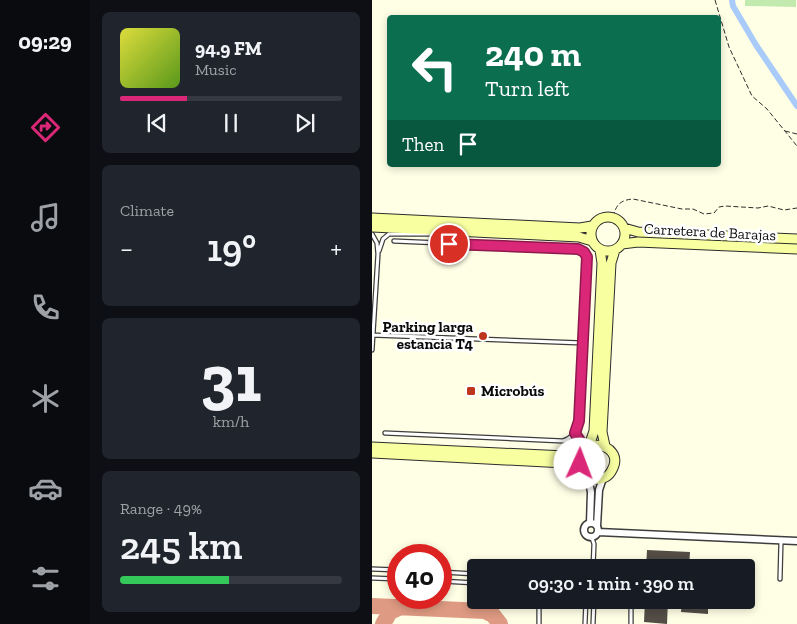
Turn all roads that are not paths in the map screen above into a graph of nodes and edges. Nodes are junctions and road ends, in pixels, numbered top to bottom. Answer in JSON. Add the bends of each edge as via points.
{"nodes":[{"id":1,"x":372,"y":218,"type":"edge"},
{"id":2,"x":592,"y":226,"type":"junction"},
{"id":3,"x":372,"y":227,"type":"edge"},
{"id":4,"x":624,"y":228,"type":"junction"},
{"id":5,"x":452,"y":231,"type":"junction"},
{"id":6,"x":372,"y":234,"type":"edge"},
{"id":7,"x":796,"y":239,"type":"edge"},
{"id":8,"x":394,"y":241,"type":"dead end"},
{"id":9,"x":592,"y":241,"type":"junction"},
{"id":10,"x":618,"y":247,"type":"junction"},
{"id":11,"x":796,"y":249,"type":"edge"},
{"id":12,"x":600,"y":250,"type":"junction"},
{"id":13,"x":378,"y":254,"type":"junction"},
{"id":14,"x":372,"y":335,"type":"edge"},
{"id":15,"x":583,"y":343,"type":"junction"},
{"id":16,"x":372,"y":350,"type":"edge"},
{"id":17,"x":385,"y":433,"type":"dead end"},
{"id":18,"x":575,"y":433,"type":"junction"},
{"id":19,"x":605,"y":446,"type":"junction"},
{"id":20,"x":372,"y":447,"type":"edge"},
{"id":21,"x":585,"y":449,"type":"junction"},
{"id":22,"x":372,"y":454,"type":"edge"},
{"id":23,"x":585,"y":473,"type":"junction"},
{"id":24,"x":603,"y":478,"type":"junction"},
{"id":25,"x":595,"y":527,"type":"junction"},
{"id":26,"x":592,"y":538,"type":"junction"},
{"id":27,"x":781,"y":541,"type":"junction"},
{"id":28,"x":796,"y":541,"type":"edge"},
{"id":29,"x":594,"y":559,"type":"edge"},
{"id":30,"x":372,"y":569,"type":"edge"},
{"id":31,"x":387,"y":570,"type":"edge"},
{"id":32,"x":452,"y":573,"type":"edge"},
{"id":33,"x":467,"y":573,"type":"edge"},
{"id":34,"x":372,"y":578,"type":"edge"},
{"id":35,"x":387,"y":579,"type":"edge"},
{"id":36,"x":780,"y":579,"type":"dead end"},
{"id":37,"x":452,"y":582,"type":"edge"},
{"id":38,"x":467,"y":583,"type":"edge"},
{"id":39,"x":539,"y":609,"type":"edge"},
{"id":40,"x":586,"y":609,"type":"edge"},
{"id":41,"x":594,"y":609,"type":"edge"},
{"id":42,"x":631,"y":609,"type":"edge"},
{"id":43,"x":539,"y":624,"type":"edge"},
{"id":44,"x":585,"y":624,"type":"edge"},
{"id":45,"x":593,"y":624,"type":"edge"},
{"id":46,"x":631,"y":624,"type":"edge"}],
"edges":[{"from":1,"to":2,"type":"street"},
{"from":2,"to":4,"type":"street","via":[[605,216],[621,223]]},
{"from":2,"to":9,"type":"street"},
{"from":3,"to":5,"type":"street"},
{"from":4,"to":7,"type":"street","name":"Carretera de Barajas","via":[[638,232]]},
{"from":4,"to":10,"type":"street","via":[[625,234]]},
{"from":5,"to":9,"type":"street","via":[[579,237]]},
{"from":5,"to":13,"type":"lane","via":[[389,234]]},
{"from":6,"to":13,"type":"lane"},
{"from":8,"to":15,"type":"lane","via":[[578,249],[584,252],[587,257]]},
{"from":9,"to":12,"type":"street"},
{"from":10,"to":11,"type":"street","name":"Carretera de Barajas","via":[[638,242]]},
{"from":10,"to":12,"type":"street"},
{"from":10,"to":19,"type":"street","via":[[610,263],[602,432]]},
{"from":12,"to":21,"type":"street","via":[[594,431]]},
{"from":13,"to":14,"type":"lane"},
{"from":14,"to":15,"type":"lane"},
{"from":14,"to":16,"type":"lane"},
{"from":15,"to":18,"type":"lane","via":[[579,421]]},
{"from":17,"to":18,"type":"lane","via":[[563,441]]},
{"from":18,"to":21,"type":"lane"},
{"from":19,"to":21,"type":"street","via":[[597,444]]},
{"from":19,"to":24,"type":"street","via":[[613,454],[614,466]]},
{"from":20,"to":21,"type":"street","via":[[566,456]]},
{"from":21,"to":23,"type":"street","via":[[580,459]]},
{"from":22,"to":23,"type":"street","via":[[565,463]]},
{"from":23,"to":24,"type":"street","via":[[593,479]]},
{"from":23,"to":25,"type":"street"},
{"from":24,"to":25,"type":"street"},
{"from":25,"to":26,"type":"street","via":[[596,536]]},
{"from":25,"to":26,"type":"street","via":[[586,526],[584,533]]},
{"from":25,"to":27,"type":"street"},
{"from":26,"to":29,"type":"lane"},
{"from":27,"to":28,"type":"street"},
{"from":27,"to":36,"type":"lane"},
{"from":30,"to":31,"type":"lane"},
{"from":32,"to":33,"type":"lane"},
{"from":34,"to":35,"type":"lane"},
{"from":37,"to":38,"type":"lane"},
{"from":39,"to":43,"type":"lane"},
{"from":40,"to":44,"type":"lane"},
{"from":41,"to":45,"type":"lane"},
{"from":42,"to":46,"type":"lane"}]}
